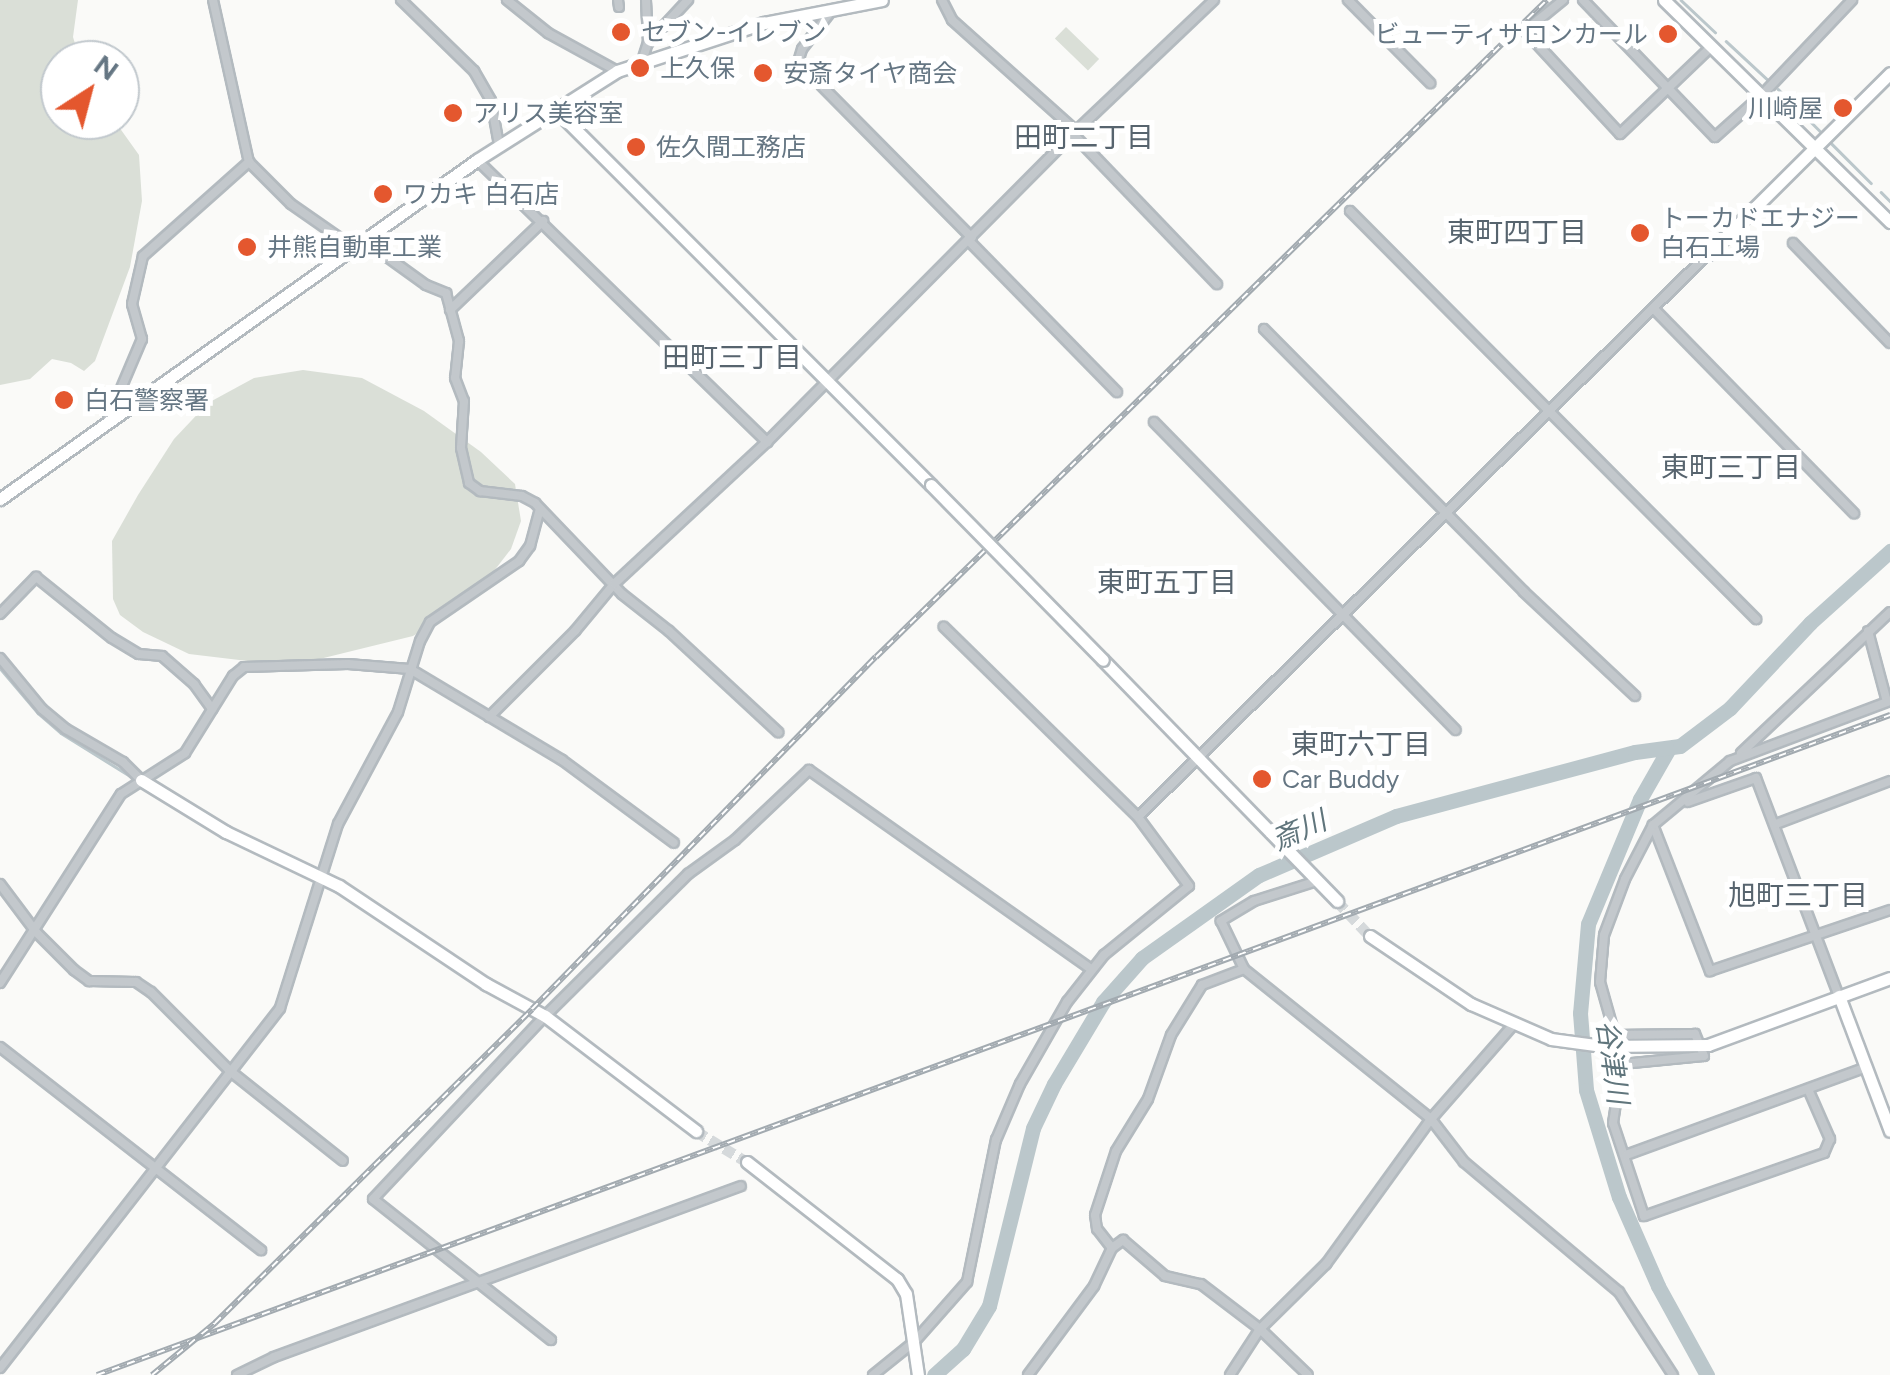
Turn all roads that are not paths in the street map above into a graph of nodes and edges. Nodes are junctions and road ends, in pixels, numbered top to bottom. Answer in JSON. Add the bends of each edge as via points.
{"nodes":[{"id":1,"x":213,"y":0,"type":"edge"},
{"id":2,"x":400,"y":0,"type":"edge"},
{"id":3,"x":506,"y":0,"type":"edge"},
{"id":4,"x":646,"y":0,"type":"edge"},
{"id":5,"x":688,"y":0,"type":"edge"},
{"id":6,"x":882,"y":0,"type":"edge"},
{"id":7,"x":942,"y":0,"type":"edge"},
{"id":8,"x":1214,"y":0,"type":"edge"},
{"id":9,"x":1348,"y":0,"type":"edge"},
{"id":10,"x":1563,"y":0,"type":"edge"},
{"id":11,"x":1583,"y":0,"type":"edge"},
{"id":12,"x":1664,"y":0,"type":"edge"},
{"id":13,"x":1852,"y":0,"type":"edge"},
{"id":14,"x":832,"y":10,"type":"junction"},
{"id":15,"x":648,"y":43,"type":"junction"},
{"id":16,"x":1710,"y":47,"type":"junction"},
{"id":17,"x":640,"y":67,"type":"junction"},
{"id":18,"x":617,"y":71,"type":"junction"},
{"id":19,"x":1890,"y":73,"type":"edge"},
{"id":20,"x":1430,"y":84,"type":"dead end"},
{"id":21,"x":1669,"y":88,"type":"junction"},
{"id":22,"x":1762,"y":96,"type":"junction"},
{"id":23,"x":554,"y":108,"type":"junction"},
{"id":24,"x":1075,"y":132,"type":"junction"},
{"id":25,"x":499,"y":145,"type":"junction"},
{"id":26,"x":1814,"y":147,"type":"junction"},
{"id":27,"x":477,"y":160,"type":"junction"},
{"id":28,"x":249,"y":162,"type":"junction"},
{"id":29,"x":1350,"y":211,"type":"dead end"},
{"id":30,"x":543,"y":220,"type":"junction"},
{"id":31,"x":1890,"y":222,"type":"edge"},
{"id":32,"x":971,"y":240,"type":"junction"},
{"id":33,"x":1792,"y":243,"type":"dead end"},
{"id":34,"x":360,"y":244,"type":"junction"},
{"id":35,"x":1708,"y":254,"type":"joint"},
{"id":36,"x":1217,"y":284,"type":"dead end"},
{"id":37,"x":1654,"y":309,"type":"junction"},
{"id":38,"x":450,"y":310,"type":"junction"},
{"id":39,"x":1264,"y":329,"type":"dead end"},
{"id":40,"x":1890,"y":343,"type":"edge"},
{"id":41,"x":826,"y":382,"type":"junction"},
{"id":42,"x":1117,"y":392,"type":"dead end"},
{"id":43,"x":1548,"y":411,"type":"junction"},
{"id":44,"x":1154,"y":422,"type":"dead end"},
{"id":45,"x":106,"y":424,"type":"junction"},
{"id":46,"x":767,"y":442,"type":"junction"},
{"id":47,"x":0,"y":499,"type":"edge"},
{"id":48,"x":540,"y":508,"type":"junction"},
{"id":49,"x":1448,"y":513,"type":"junction"},
{"id":50,"x":1854,"y":513,"type":"dead end"},
{"id":51,"x":614,"y":584,"type":"junction"},
{"id":52,"x":1890,"y":612,"type":"edge"},
{"id":53,"x":0,"y":614,"type":"edge"},
{"id":54,"x":1346,"y":614,"type":"junction"},
{"id":55,"x":1756,"y":619,"type":"dead end"},
{"id":56,"x":944,"y":627,"type":"dead end"},
{"id":57,"x":1868,"y":631,"type":"junction"},
{"id":58,"x":0,"y":658,"type":"edge"},
{"id":59,"x":410,"y":669,"type":"junction"},
{"id":60,"x":1636,"y":696,"type":"dead end"},
{"id":61,"x":1888,"y":702,"type":"edge"},
{"id":62,"x":212,"y":709,"type":"junction"},
{"id":63,"x":490,"y":717,"type":"junction"},
{"id":64,"x":1456,"y":730,"type":"dead end"},
{"id":65,"x":778,"y":732,"type":"dead end"},
{"id":66,"x":1199,"y":757,"type":"junction"},
{"id":67,"x":1738,"y":757,"type":"junction"},
{"id":68,"x":142,"y":780,"type":"junction"},
{"id":69,"x":1890,"y":782,"type":"edge"},
{"id":70,"x":1138,"y":816,"type":"junction"},
{"id":71,"x":1776,"y":824,"type":"junction"},
{"id":72,"x":1655,"y":826,"type":"junction"},
{"id":73,"x":674,"y":843,"type":"dead end"},
{"id":74,"x":320,"y":877,"type":"junction"},
{"id":75,"x":1315,"y":879,"type":"junction"},
{"id":76,"x":0,"y":884,"type":"edge"},
{"id":77,"x":1336,"y":901,"type":"tunnel mouth"},
{"id":78,"x":1890,"y":910,"type":"edge"},
{"id":79,"x":36,"y":932,"type":"junction"},
{"id":80,"x":1370,"y":936,"type":"tunnel mouth"},
{"id":81,"x":1818,"y":936,"type":"junction"},
{"id":82,"x":1244,"y":968,"type":"junction"},
{"id":83,"x":1091,"y":970,"type":"junction"},
{"id":84,"x":1890,"y":978,"type":"edge"},
{"id":85,"x":0,"y":983,"type":"edge"},
{"id":86,"x":1839,"y":996,"type":"junction"},
{"id":87,"x":545,"y":1016,"type":"junction"},
{"id":88,"x":1515,"y":1024,"type":"junction"},
{"id":89,"x":1700,"y":1045,"type":"junction"},
{"id":90,"x":0,"y":1047,"type":"edge"},
{"id":91,"x":1866,"y":1067,"type":"junction"},
{"id":92,"x":230,"y":1071,"type":"junction"},
{"id":93,"x":1808,"y":1089,"type":"junction"},
{"id":94,"x":1431,"y":1119,"type":"junction"},
{"id":95,"x":1890,"y":1129,"type":"edge"},
{"id":96,"x":696,"y":1131,"type":"tunnel mouth"},
{"id":97,"x":1626,"y":1155,"type":"junction"},
{"id":98,"x":343,"y":1161,"type":"dead end"},
{"id":99,"x":747,"y":1162,"type":"tunnel mouth"},
{"id":100,"x":156,"y":1165,"type":"junction"},
{"id":101,"x":741,"y":1186,"type":"dead end"},
{"id":102,"x":1112,"y":1248,"type":"junction"},
{"id":103,"x":261,"y":1250,"type":"dead end"},
{"id":104,"x":479,"y":1282,"type":"junction"},
{"id":105,"x":1260,"y":1329,"type":"junction"},
{"id":106,"x":551,"y":1340,"type":"dead end"},
{"id":107,"x":915,"y":1344,"type":"junction"},
{"id":108,"x":0,"y":1368,"type":"edge"},
{"id":109,"x":8,"y":1375,"type":"edge"},
{"id":110,"x":237,"y":1375,"type":"edge"},
{"id":111,"x":873,"y":1375,"type":"edge"},
{"id":112,"x":918,"y":1375,"type":"edge"},
{"id":113,"x":1028,"y":1375,"type":"edge"},
{"id":114,"x":1230,"y":1375,"type":"edge"},
{"id":115,"x":1308,"y":1375,"type":"edge"},
{"id":116,"x":1673,"y":1375,"type":"edge"}],
"edges":[{"from":1,"to":28,"type":"street"},
{"from":2,"to":25,"type":"street","via":[[474,71],[491,101]]},
{"from":3,"to":18,"type":"street"},
{"from":4,"to":15,"type":"street"},
{"from":5,"to":15,"type":"street"},
{"from":6,"to":14,"type":"street"},
{"from":7,"to":24,"type":"street","via":[[952,20]]},
{"from":8,"to":24,"type":"street"},
{"from":9,"to":20,"type":"street"},
{"from":10,"to":21,"type":"street","via":[[1525,31],[1620,134]]},
{"from":11,"to":21,"type":"street"},
{"from":12,"to":16,"type":"street"},
{"from":13,"to":22,"type":"street"},
{"from":14,"to":17,"type":"street","via":[[764,24]]},
{"from":14,"to":32,"type":"street","via":[[798,62]]},
{"from":15,"to":17,"type":"street"},
{"from":16,"to":21,"type":"street"},
{"from":16,"to":22,"type":"street"},
{"from":17,"to":18,"type":"street"},
{"from":18,"to":23,"type":"street"},
{"from":19,"to":26,"type":"street"},
{"from":21,"to":22,"type":"street","via":[[1715,137]]},
{"from":22,"to":26,"type":"street"},
{"from":23,"to":25,"type":"street"},
{"from":23,"to":41,"type":"street"},
{"from":24,"to":32,"type":"street"},
{"from":24,"to":36,"type":"street"},
{"from":25,"to":27,"type":"street"},
{"from":26,"to":31,"type":"street"},
{"from":26,"to":35,"type":"street"},
{"from":27,"to":30,"type":"street"},
{"from":27,"to":34,"type":"street"},
{"from":28,"to":34,"type":"street","via":[[291,204]]},
{"from":28,"to":45,"type":"street","via":[[143,256],[132,304],[142,338]]},
{"from":29,"to":43,"type":"street"},
{"from":30,"to":38,"type":"street"},
{"from":30,"to":46,"type":"street"},
{"from":32,"to":41,"type":"street"},
{"from":32,"to":42,"type":"street"},
{"from":33,"to":40,"type":"street"},
{"from":34,"to":38,"type":"street","via":[[446,293]]},
{"from":34,"to":45,"type":"street"},
{"from":35,"to":37,"type":"street"},
{"from":37,"to":43,"type":"street"},
{"from":37,"to":50,"type":"street"},
{"from":38,"to":48,"type":"street","via":[[459,341],[455,378],[464,401],[465,475],[480,491],[522,496]]},
{"from":39,"to":49,"type":"street"},
{"from":41,"to":46,"type":"street"},
{"from":41,"to":66,"type":"street","bridge":true},
{"from":43,"to":49,"type":"street"},
{"from":43,"to":55,"type":"street"},
{"from":44,"to":54,"type":"street"},
{"from":45,"to":47,"type":"street"},
{"from":46,"to":51,"type":"street"},
{"from":48,"to":51,"type":"street"},
{"from":48,"to":59,"type":"street","via":[[519,561],[430,622]]},
{"from":49,"to":54,"type":"street"},
{"from":49,"to":60,"type":"street"},
{"from":51,"to":63,"type":"street"},
{"from":51,"to":65,"type":"street"},
{"from":52,"to":57,"type":"street"},
{"from":53,"to":62,"type":"street","via":[[36,576],[112,638],[139,654],[162,656]]},
{"from":54,"to":64,"type":"street"},
{"from":54,"to":66,"type":"street"},
{"from":56,"to":70,"type":"street"},
{"from":57,"to":61,"type":"street"},
{"from":57,"to":67,"type":"street"},
{"from":58,"to":68,"type":"street","via":[[42,709]]},
{"from":59,"to":62,"type":"street","via":[[244,667]]},
{"from":59,"to":63,"type":"street"},
{"from":59,"to":74,"type":"street","via":[[398,712],[353,789]]},
{"from":61,"to":67,"type":"street"},
{"from":62,"to":68,"type":"street","via":[[186,753]]},
{"from":63,"to":73,"type":"street","via":[[562,760]]},
{"from":66,"to":70,"type":"street"},
{"from":66,"to":75,"type":"street"},
{"from":67,"to":72,"type":"street"},
{"from":68,"to":74,"type":"street","via":[[226,832]]},
{"from":68,"to":79,"type":"street","via":[[122,794]]},
{"from":69,"to":71,"type":"street"},
{"from":70,"to":83,"type":"street","via":[[1189,886]]},
{"from":71,"to":72,"type":"street","via":[[1756,778],[1694,798]]},
{"from":71,"to":81,"type":"street"},
{"from":72,"to":81,"type":"street","via":[[1710,972]]},
{"from":72,"to":89,"type":"street","via":[[1604,936],[1604,1008],[1614,1035],[1695,1034]]},
{"from":74,"to":87,"type":"street"},
{"from":74,"to":92,"type":"street","via":[[280,1008]]},
{"from":75,"to":77,"type":"street"},
{"from":75,"to":82,"type":"street","via":[[1221,921]]},
{"from":76,"to":79,"type":"street"},
{"from":78,"to":81,"type":"street"},
{"from":79,"to":85,"type":"street"},
{"from":79,"to":92,"type":"street","via":[[90,981],[136,982],[151,992]]},
{"from":80,"to":88,"type":"street","via":[[1470,1004]]},
{"from":81,"to":86,"type":"street"},
{"from":82,"to":94,"type":"street"},
{"from":82,"to":102,"type":"street","via":[[1202,985],[1171,1035],[1148,1100],[1116,1152],[1095,1215]]},
{"from":83,"to":87,"type":"street","via":[[808,770],[688,874]]},
{"from":83,"to":107,"type":"street","via":[[1026,1072],[1002,1126],[967,1282]]},
{"from":84,"to":86,"type":"street"},
{"from":86,"to":89,"type":"street"},
{"from":86,"to":91,"type":"street"},
{"from":87,"to":96,"type":"street"},
{"from":87,"to":104,"type":"street","via":[[373,1199]]},
{"from":88,"to":89,"type":"street","via":[[1551,1039],[1603,1046]]},
{"from":88,"to":94,"type":"street"},
{"from":89,"to":97,"type":"street","via":[[1704,1056],[1622,1064],[1613,1123]]},
{"from":90,"to":100,"type":"street"},
{"from":91,"to":93,"type":"street"},
{"from":91,"to":95,"type":"street"},
{"from":92,"to":98,"type":"street"},
{"from":92,"to":100,"type":"street"},
{"from":93,"to":97,"type":"street"},
{"from":93,"to":97,"type":"street","via":[[1830,1139],[1824,1154],[1644,1216]]},
{"from":94,"to":105,"type":"street","via":[[1326,1264]]},
{"from":94,"to":116,"type":"street","via":[[1464,1162],[1619,1292]]},
{"from":99,"to":107,"type":"street","via":[[897,1279]]},
{"from":100,"to":103,"type":"street"},
{"from":100,"to":108,"type":"street"},
{"from":101,"to":104,"type":"street"},
{"from":102,"to":105,"type":"street","via":[[1123,1240],[1165,1276],[1201,1284]]},
{"from":102,"to":113,"type":"street","via":[[1094,1286]]},
{"from":104,"to":106,"type":"street"},
{"from":104,"to":110,"type":"street"},
{"from":105,"to":114,"type":"street"},
{"from":105,"to":115,"type":"street"},
{"from":107,"to":111,"type":"street"},
{"from":107,"to":112,"type":"street"},
{"from":108,"to":109,"type":"street"}]}
